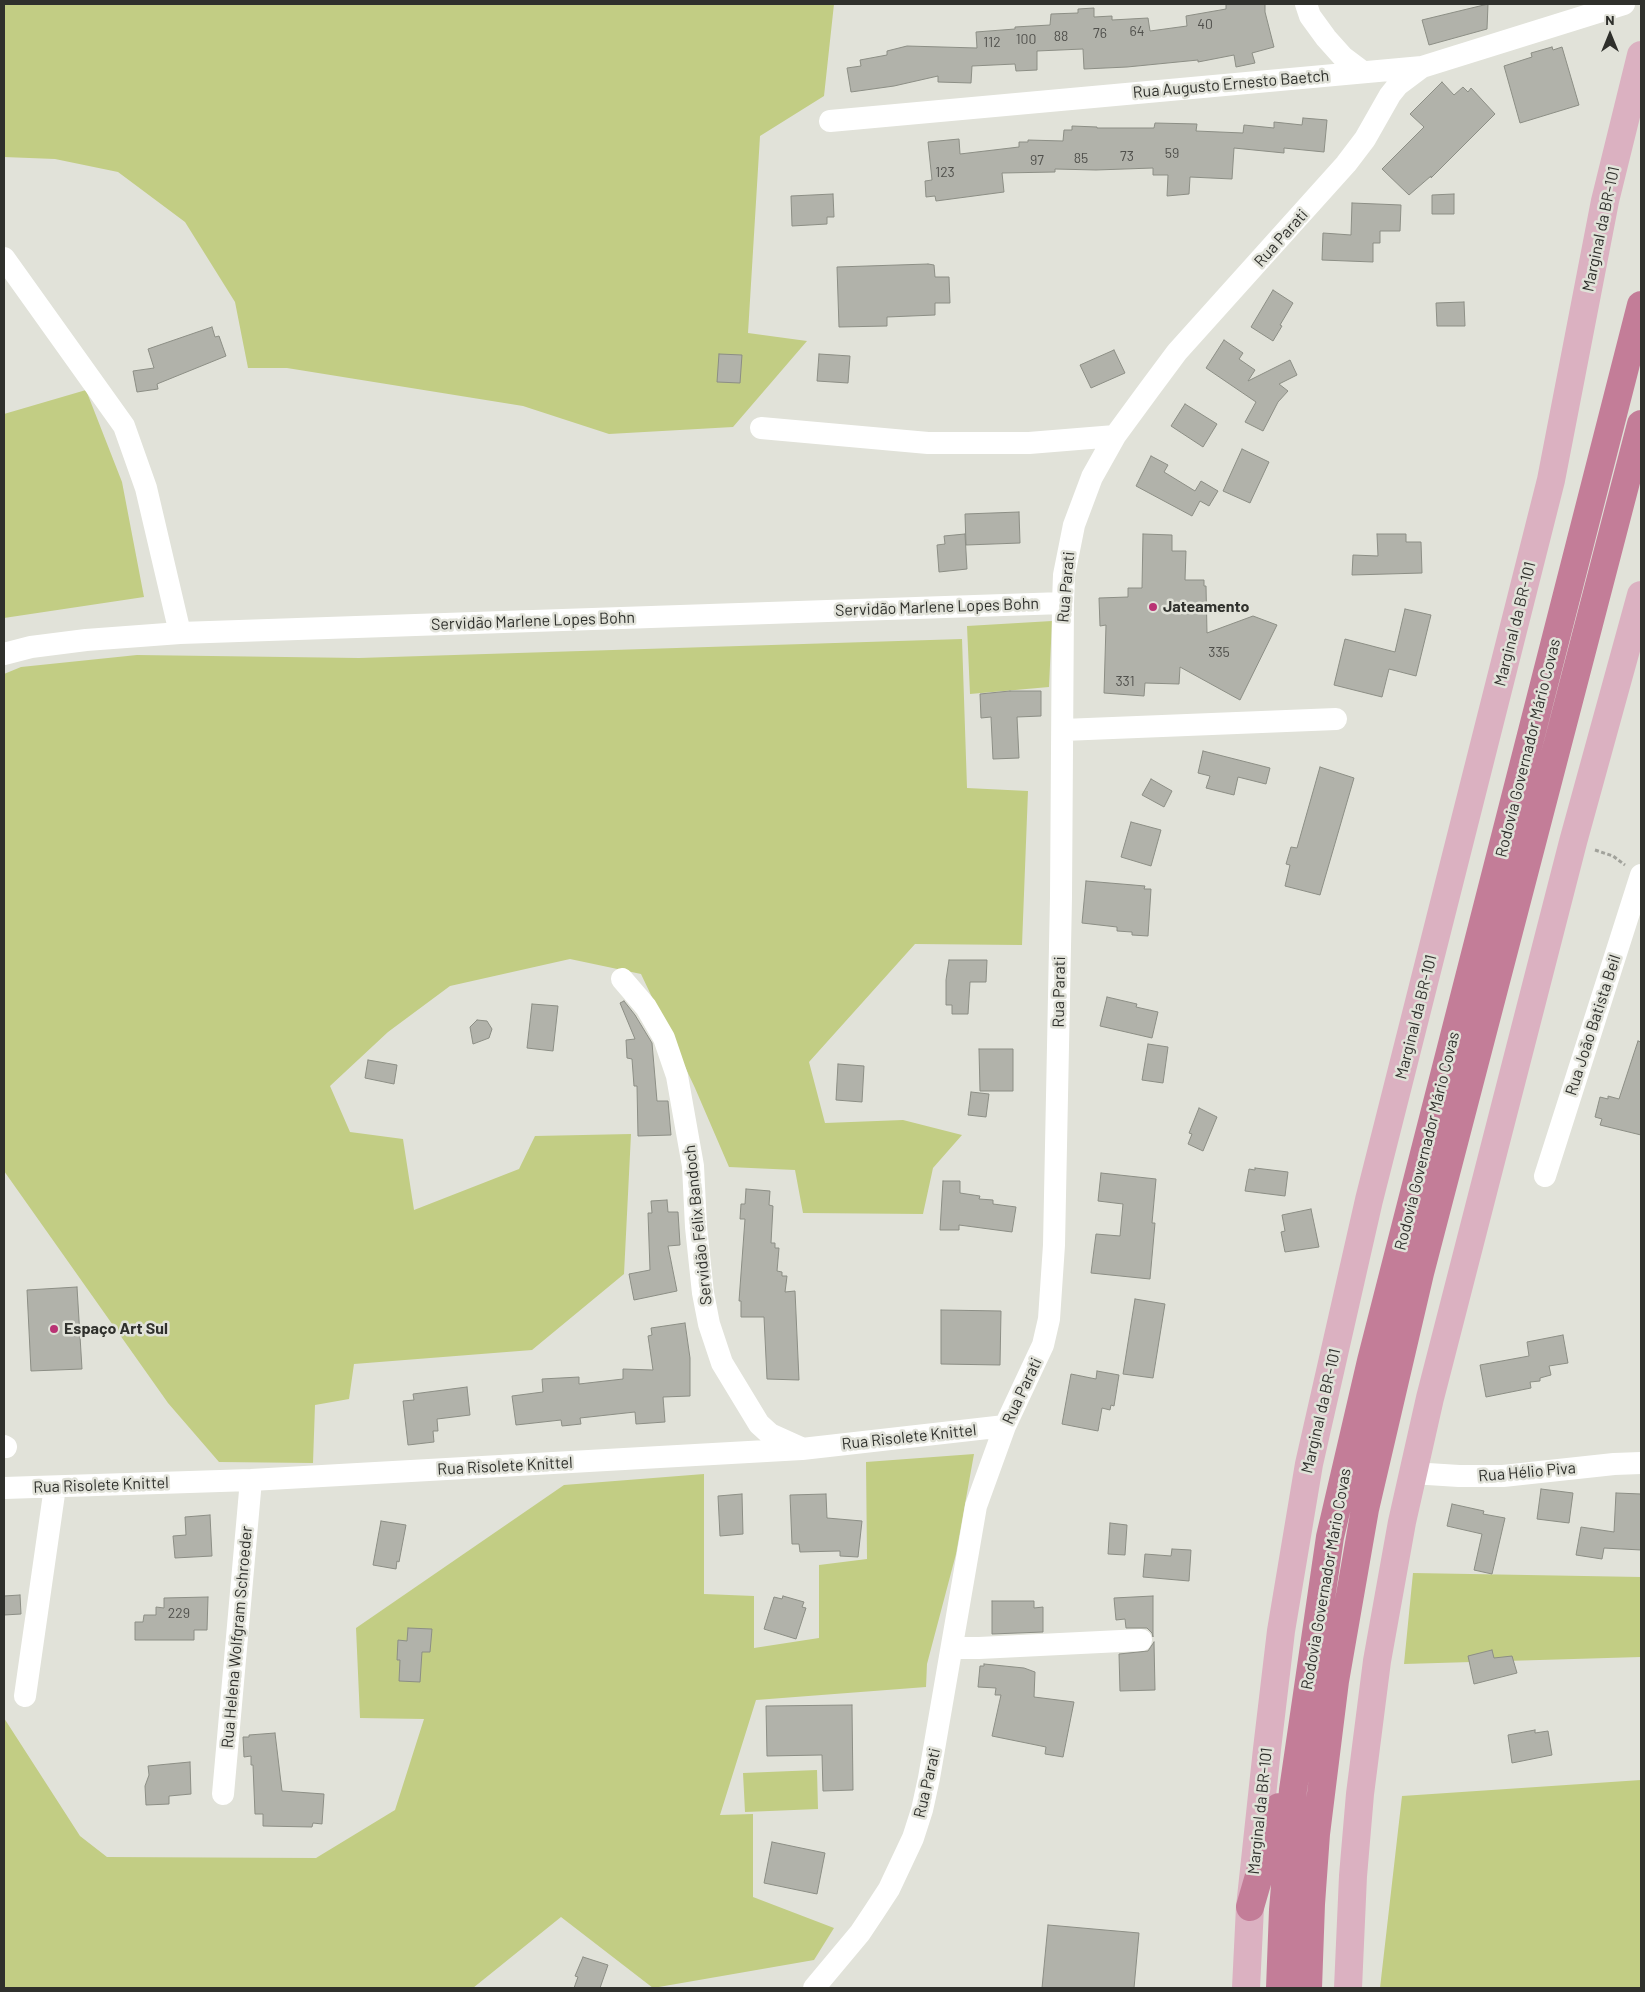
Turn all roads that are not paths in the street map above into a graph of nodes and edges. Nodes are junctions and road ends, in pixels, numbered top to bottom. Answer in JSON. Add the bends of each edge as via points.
{"nodes":[{"id":1,"x":1306,"y":4,"type":"edge"},
{"id":2,"x":1624,"y":4,"type":"edge"},
{"id":3,"x":1641,"y":55,"type":"edge"},
{"id":4,"x":1422,"y":67,"type":"junction"},
{"id":5,"x":1363,"y":72,"type":"junction"},
{"id":6,"x":830,"y":121,"type":"dead end"},
{"id":7,"x":4,"y":258,"type":"edge"},
{"id":8,"x":1641,"y":305,"type":"edge"},
{"id":9,"x":1641,"y":424,"type":"edge"},
{"id":10,"x":761,"y":428,"type":"dead end"},
{"id":11,"x":1115,"y":436,"type":"junction"},
{"id":12,"x":1641,"y":595,"type":"edge"},
{"id":13,"x":1063,"y":603,"type":"junction"},
{"id":14,"x":180,"y":634,"type":"junction"},
{"id":15,"x":4,"y":654,"type":"edge"},
{"id":16,"x":1336,"y":719,"type":"dead end"},
{"id":17,"x":1063,"y":730,"type":"junction"},
{"id":18,"x":1641,"y":875,"type":"edge"},
{"id":19,"x":622,"y":979,"type":"dead end"},
{"id":20,"x":1545,"y":1176,"type":"dead end"},
{"id":21,"x":1005,"y":1426,"type":"junction"},
{"id":22,"x":802,"y":1449,"type":"junction"},
{"id":23,"x":1641,"y":1463,"type":"edge"},
{"id":24,"x":1412,"y":1473,"type":"junction"},
{"id":25,"x":251,"y":1480,"type":"junction"},
{"id":26,"x":55,"y":1486,"type":"junction"},
{"id":27,"x":4,"y":1488,"type":"edge"},
{"id":28,"x":1141,"y":1640,"type":"dead end"},
{"id":29,"x":953,"y":1648,"type":"junction"},
{"id":30,"x":25,"y":1696,"type":"dead end"},
{"id":31,"x":1299,"y":1738,"type":"junction"},
{"id":32,"x":222,"y":1794,"type":"dead end"},
{"id":33,"x":1250,"y":1907,"type":"junction"},
{"id":34,"x":814,"y":1988,"type":"edge"},
{"id":35,"x":1246,"y":1988,"type":"edge"},
{"id":36,"x":1280,"y":1988,"type":"edge"},
{"id":37,"x":1308,"y":1988,"type":"edge"},
{"id":38,"x":1348,"y":1988,"type":"edge"}],
"edges":[{"from":1,"to":5,"type":"street","via":[[1310,16],[1326,38]]},
{"from":2,"to":4,"type":"street","name":"Rua Augusto Ernesto Baetch"},
{"from":3,"to":33,"type":"main road","name":"Marginal da BR-101","via":[[1605,201],[1551,480],[1369,1200],[1308,1464],[1281,1631]]},
{"from":4,"to":5,"type":"street","name":"Rua Augusto Ernesto Baetch"},
{"from":4,"to":11,"type":"street","name":"Rua Parati","via":[[1398,84],[1346,164],[1177,352]]},
{"from":5,"to":6,"type":"street","name":"Rua Augusto Ernesto Baetch"},
{"from":7,"to":14,"type":"street","via":[[124,426],[146,488]]},
{"from":8,"to":31,"type":"highway","name":"Rodovia Governador Mário Covas","via":[[1348,1453],[1330,1537]]},
{"from":9,"to":37,"type":"highway","name":"Rodovia Governador Mário Covas","via":[[1420,1273],[1365,1509],[1335,1681],[1320,1806],[1311,1904]]},
{"from":10,"to":11,"type":"street","via":[[928,443],[1028,443]]},
{"from":11,"to":13,"type":"street","name":"Rua Parati","via":[[1092,477],[1074,525],[1064,575]]},
{"from":12,"to":24,"type":"main road","via":[[1573,842]]},
{"from":13,"to":14,"type":"street","name":"Servidão Marlene Lopes Bohn"},
{"from":13,"to":17,"type":"street","name":"Rua Parati"},
{"from":14,"to":15,"type":"street","name":"Servidão Marlene Lopes Bohn","via":[[86,640]]},
{"from":16,"to":17,"type":"street"},
{"from":17,"to":21,"type":"street","name":"Rua Parati","via":[[1052,1290],[1043,1345]]},
{"from":18,"to":20,"type":"street","name":"Rua João Batista Beil"},
{"from":19,"to":22,"type":"street","name":"Servidão Félix Bandoch","via":[[646,1007],[664,1038],[677,1076],[693,1166],[703,1293],[722,1363],[759,1424],[770,1434]]},
{"from":21,"to":22,"type":"street","name":"Rua Risolete Knittel"},
{"from":21,"to":29,"type":"street","name":"Rua Parati","via":[[976,1506]]},
{"from":22,"to":25,"type":"street","name":"Rua Risolete Knittel"},
{"from":23,"to":24,"type":"street","name":"Rua Hélio Piva","via":[[1503,1476]]},
{"from":24,"to":38,"type":"main road","via":[[1389,1585],[1368,1728],[1353,1876]]},
{"from":25,"to":26,"type":"street","name":"Rua Risolete Knittel"},
{"from":25,"to":32,"type":"street","name":"Rua Helena Wolfgram Schroeder"},
{"from":26,"to":27,"type":"street","name":"Rua Risolete Knittel"},
{"from":26,"to":30,"type":"street"},
{"from":28,"to":29,"type":"street"},
{"from":29,"to":34,"type":"street","name":"Rua Parati","via":[[929,1778],[913,1838],[889,1889],[874,1912]]},
{"from":31,"to":33,"type":"highway"},
{"from":31,"to":36,"type":"highway","name":"Rodovia Governador Mário Covas","via":[[1287,1857]]},
{"from":33,"to":35,"type":"main road","name":"Marginal da BR-101"}]}
